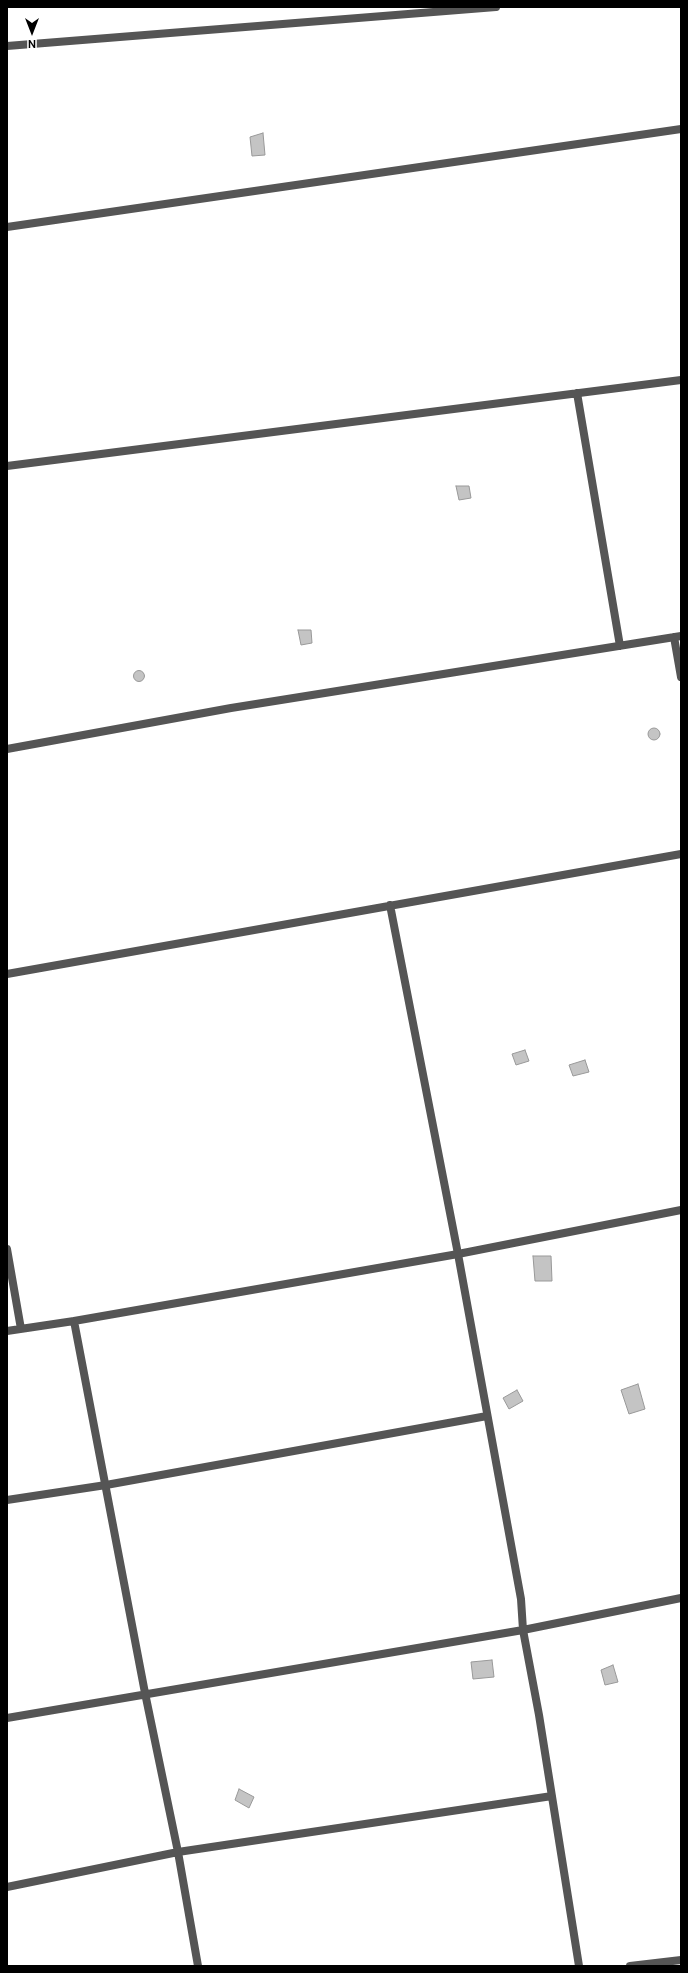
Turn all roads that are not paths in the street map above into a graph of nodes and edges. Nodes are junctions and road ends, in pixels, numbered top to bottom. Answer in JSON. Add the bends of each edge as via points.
{"nodes":[{"id":1,"x":496,"y":7,"type":"edge"},
{"id":2,"x":7,"y":46,"type":"edge"},
{"id":3,"x":681,"y":129,"type":"edge"},
{"id":4,"x":7,"y":227,"type":"edge"},
{"id":5,"x":681,"y":380,"type":"edge"},
{"id":6,"x":577,"y":393,"type":"junction"},
{"id":7,"x":7,"y":466,"type":"edge"},
{"id":8,"x":678,"y":636,"type":"edge"},
{"id":9,"x":620,"y":646,"type":"junction"},
{"id":10,"x":681,"y":677,"type":"edge"},
{"id":11,"x":7,"y":749,"type":"edge"},
{"id":12,"x":681,"y":854,"type":"edge"},
{"id":13,"x":390,"y":905,"type":"junction"},
{"id":14,"x":7,"y":974,"type":"edge"},
{"id":15,"x":681,"y":1210,"type":"edge"},
{"id":16,"x":7,"y":1249,"type":"edge"},
{"id":17,"x":458,"y":1254,"type":"junction"},
{"id":18,"x":74,"y":1321,"type":"junction"},
{"id":19,"x":21,"y":1329,"type":"junction"},
{"id":20,"x":7,"y":1331,"type":"edge"},
{"id":21,"x":487,"y":1416,"type":"junction"},
{"id":22,"x":106,"y":1485,"type":"junction"},
{"id":23,"x":7,"y":1500,"type":"edge"},
{"id":24,"x":681,"y":1598,"type":"edge"},
{"id":25,"x":523,"y":1630,"type":"junction"},
{"id":26,"x":145,"y":1693,"type":"junction"},
{"id":27,"x":7,"y":1718,"type":"edge"},
{"id":28,"x":552,"y":1796,"type":"junction"},
{"id":29,"x":178,"y":1852,"type":"junction"},
{"id":30,"x":7,"y":1887,"type":"edge"},
{"id":31,"x":681,"y":1960,"type":"edge"},
{"id":32,"x":198,"y":1966,"type":"edge"},
{"id":33,"x":579,"y":1966,"type":"edge"},
{"id":34,"x":630,"y":1966,"type":"edge"}],
"edges":[{"from":1,"to":2,"type":"street"},
{"from":3,"to":4,"type":"street"},
{"from":5,"to":6,"type":"street"},
{"from":6,"to":7,"type":"street"},
{"from":6,"to":9,"type":"street"},
{"from":8,"to":9,"type":"street"},
{"from":8,"to":10,"type":"street"},
{"from":9,"to":11,"type":"street","via":[[231,708]]},
{"from":12,"to":13,"type":"street"},
{"from":13,"to":14,"type":"street"},
{"from":13,"to":17,"type":"street"},
{"from":15,"to":17,"type":"street"},
{"from":16,"to":19,"type":"street"},
{"from":17,"to":18,"type":"street"},
{"from":17,"to":21,"type":"street"},
{"from":18,"to":19,"type":"street"},
{"from":18,"to":22,"type":"street"},
{"from":19,"to":20,"type":"street"},
{"from":21,"to":22,"type":"street"},
{"from":21,"to":25,"type":"street","via":[[521,1599]]},
{"from":22,"to":23,"type":"street"},
{"from":22,"to":26,"type":"street"},
{"from":24,"to":25,"type":"street"},
{"from":25,"to":26,"type":"street"},
{"from":25,"to":28,"type":"street"},
{"from":26,"to":27,"type":"street"},
{"from":26,"to":29,"type":"street"},
{"from":28,"to":29,"type":"street"},
{"from":28,"to":33,"type":"street"},
{"from":29,"to":30,"type":"street"},
{"from":29,"to":32,"type":"street"},
{"from":31,"to":34,"type":"street"}]}
